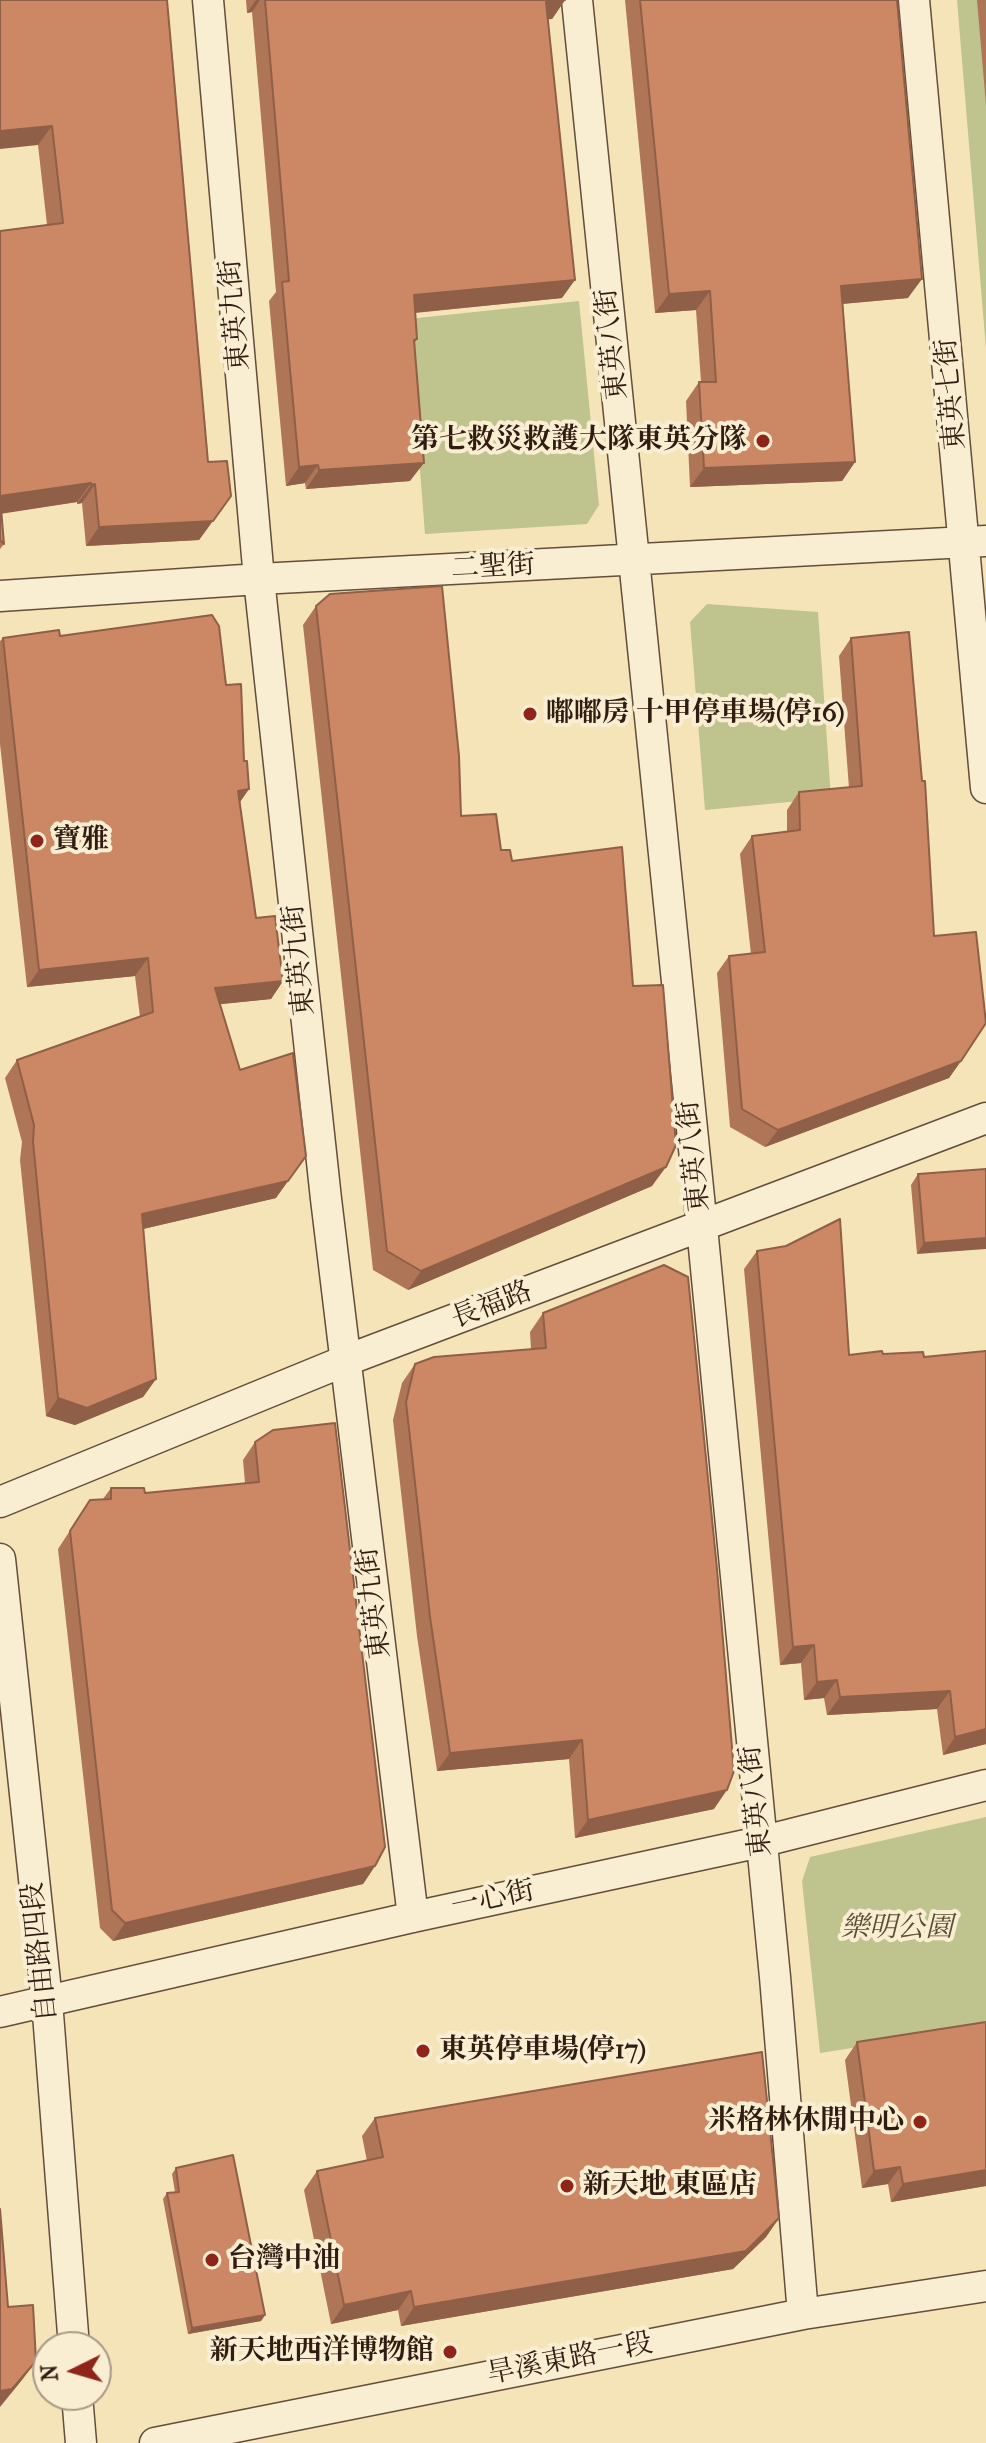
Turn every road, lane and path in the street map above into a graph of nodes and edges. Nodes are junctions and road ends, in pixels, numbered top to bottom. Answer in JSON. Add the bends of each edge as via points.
{"nodes":[{"id":1,"x":208,"y":0,"type":"edge"},
{"id":2,"x":577,"y":0,"type":"edge"},
{"id":3,"x":914,"y":0,"type":"edge"},
{"id":4,"x":976,"y":541,"type":"edge"},
{"id":5,"x":636,"y":561,"type":"junction"},
{"id":6,"x":259,"y":579,"type":"junction"},
{"id":7,"x":0,"y":596,"type":"edge"},
{"id":8,"x":986,"y":788,"type":"edge"},
{"id":9,"x":986,"y":1118,"type":"edge"},
{"id":10,"x":702,"y":1227,"type":"junction"},
{"id":11,"x":347,"y":1360,"type":"junction"},
{"id":12,"x":0,"y":1502,"type":"edge"},
{"id":13,"x":0,"y":1559,"type":"edge"},
{"id":14,"x":986,"y":1785,"type":"edge"},
{"id":15,"x":760,"y":1842,"type":"junction"},
{"id":16,"x":413,"y":1917,"type":"junction"},
{"id":17,"x":47,"y":2001,"type":"junction"},
{"id":18,"x":0,"y":2012,"type":"edge"},
{"id":19,"x":986,"y":2286,"type":"edge"},
{"id":20,"x":803,"y":2314,"type":"junction"},
{"id":21,"x":73,"y":2331,"type":"edge"},
{"id":22,"x":78,"y":2411,"type":"edge"},
{"id":23,"x":81,"y":2443,"type":"edge"},
{"id":24,"x":155,"y":2443,"type":"edge"}],
"edges":[{"from":1,"to":6,"type":"street","name":"東英九街"},
{"from":2,"to":5,"type":"street","name":"東英八街"},
{"from":3,"to":4,"type":"street","name":"東英七街"},
{"from":4,"to":5,"type":"street","name":"二聖街"},
{"from":4,"to":8,"type":"street","name":"東英七街"},
{"from":5,"to":6,"type":"street","name":"二聖街"},
{"from":5,"to":10,"type":"street","name":"東英八街"},
{"from":6,"to":7,"type":"street","name":"二聖街"},
{"from":6,"to":11,"type":"street","name":"東英九街"},
{"from":9,"to":10,"type":"street","name":"長福路"},
{"from":10,"to":11,"type":"street","name":"長福路"},
{"from":10,"to":15,"type":"street","name":"東英八街"},
{"from":11,"to":12,"type":"street","name":"長福路"},
{"from":11,"to":16,"type":"street","name":"東英九街"},
{"from":13,"to":17,"type":"street","name":"自由路四段"},
{"from":14,"to":15,"type":"street","name":"一心街"},
{"from":15,"to":16,"type":"street","name":"一心街"},
{"from":15,"to":20,"type":"street","name":"東英八街"},
{"from":16,"to":17,"type":"street","name":"一心街"},
{"from":17,"to":18,"type":"street","name":"一心街"},
{"from":17,"to":21,"type":"street","name":"自由路四段"},
{"from":19,"to":20,"type":"street","name":"旱溪東路一段"},
{"from":20,"to":24,"type":"street","name":"旱溪東路一段"},
{"from":22,"to":23,"type":"street"}]}
